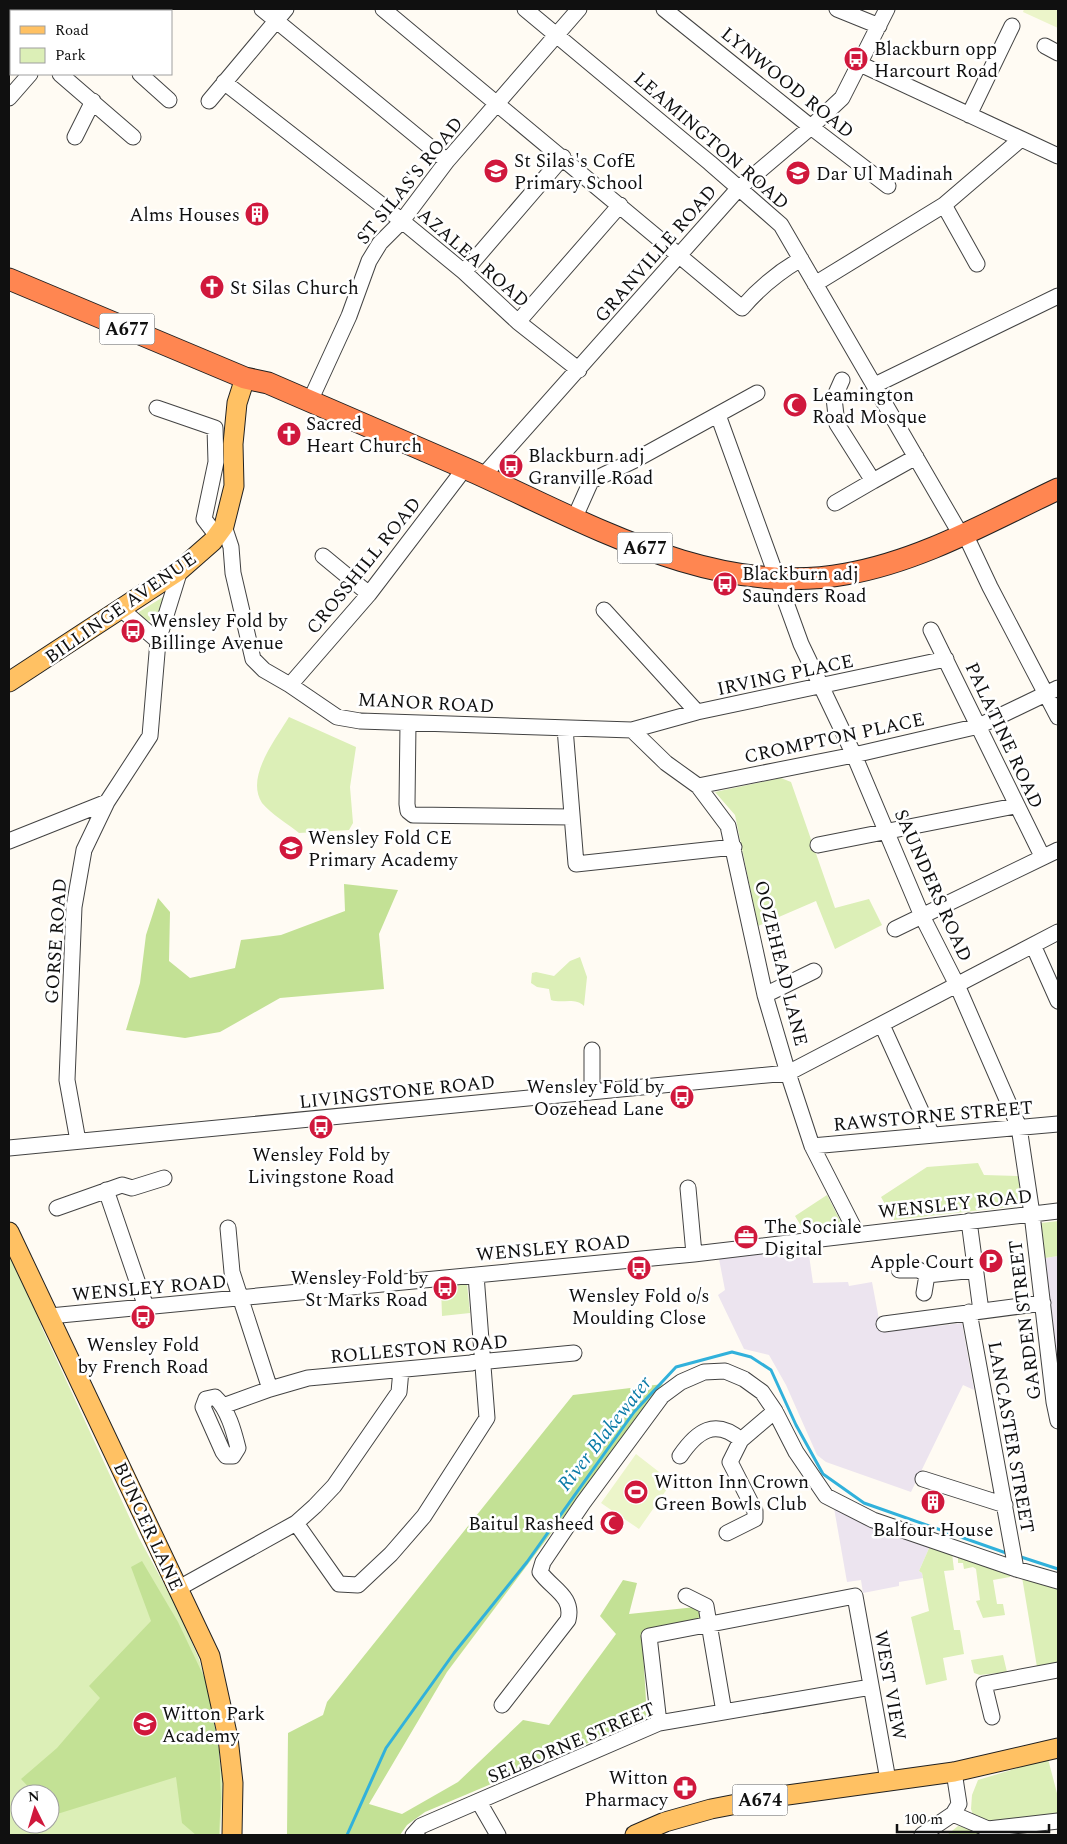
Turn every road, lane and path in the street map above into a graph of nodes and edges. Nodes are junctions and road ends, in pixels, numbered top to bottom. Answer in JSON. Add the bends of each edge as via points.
{"nodes":[{"id":1,"x":262,"y":9,"type":"edge"},
{"id":2,"x":286,"y":9,"type":"edge"},
{"id":3,"x":382,"y":9,"type":"edge"},
{"id":4,"x":525,"y":9,"type":"edge"},
{"id":5,"x":579,"y":9,"type":"edge"},
{"id":6,"x":664,"y":9,"type":"edge"},
{"id":7,"x":837,"y":9,"type":"edge"},
{"id":8,"x":888,"y":9,"type":"edge"},
{"id":9,"x":276,"y":21,"type":"junction"},
{"id":10,"x":878,"y":26,"type":"junction"},
{"id":11,"x":1012,"y":26,"type":"dead end"},
{"id":12,"x":557,"y":35,"type":"junction"},
{"id":13,"x":860,"y":64,"type":"junction"},
{"id":14,"x":29,"y":75,"type":"edge"},
{"id":15,"x":61,"y":75,"type":"edge"},
{"id":16,"x":141,"y":75,"type":"edge"},
{"id":17,"x":224,"y":82,"type":"junction"},
{"id":18,"x":9,"y":98,"type":"edge"},
{"id":19,"x":169,"y":100,"type":"dead end"},
{"id":20,"x":93,"y":101,"type":"junction"},
{"id":21,"x":209,"y":101,"type":"dead end"},
{"id":22,"x":498,"y":103,"type":"junction"},
{"id":23,"x":969,"y":115,"type":"junction"},
{"id":24,"x":811,"y":128,"type":"junction"},
{"id":25,"x":75,"y":137,"type":"dead end"},
{"id":26,"x":133,"y":137,"type":"dead end"},
{"id":27,"x":1021,"y":139,"type":"junction"},
{"id":28,"x":1058,"y":156,"type":"edge"},
{"id":29,"x":563,"y":157,"type":"junction"},
{"id":30,"x":447,"y":161,"type":"junction"},
{"id":31,"x":888,"y":186,"type":"dead end"},
{"id":32,"x":738,"y":189,"type":"junction"},
{"id":33,"x":620,"y":205,"type":"junction"},
{"id":34,"x":944,"y":205,"type":"junction"},
{"id":35,"x":402,"y":221,"type":"junction"},
{"id":36,"x":680,"y":256,"type":"junction"},
{"id":37,"x":801,"y":259,"type":"junction"},
{"id":38,"x":977,"y":264,"type":"dead end"},
{"id":39,"x":464,"y":272,"type":"junction"},
{"id":40,"x":9,"y":279,"type":"edge"},
{"id":41,"x":816,"y":284,"type":"junction"},
{"id":42,"x":1058,"y":296,"type":"edge"},
{"id":43,"x":518,"y":322,"type":"junction"},
{"id":44,"x":579,"y":370,"type":"junction"},
{"id":45,"x":245,"y":378,"type":"junction"},
{"id":46,"x":842,"y":380,"type":"dead end"},
{"id":47,"x":875,"y":385,"type":"junction"},
{"id":48,"x":757,"y":393,"type":"dead end"},
{"id":49,"x":310,"y":401,"type":"junction"},
{"id":50,"x":157,"y":408,"type":"dead end"},
{"id":51,"x":718,"y":415,"type":"junction"},
{"id":52,"x":916,"y":457,"type":"junction"},
{"id":53,"x":474,"y":472,"type":"junction"},
{"id":54,"x":873,"y":481,"type":"junction"},
{"id":55,"x":1058,"y":489,"type":"edge"},
{"id":56,"x":835,"y":503,"type":"dead end"},
{"id":57,"x":575,"y":517,"type":"junction"},
{"id":58,"x":220,"y":531,"type":"junction"},
{"id":59,"x":963,"y":534,"type":"junction"},
{"id":60,"x":323,"y":556,"type":"dead end"},
{"id":61,"x":180,"y":570,"type":"junction"},
{"id":62,"x":778,"y":578,"type":"junction"},
{"id":63,"x":369,"y":594,"type":"junction"},
{"id":64,"x":121,"y":610,"type":"junction"},
{"id":65,"x":604,"y":610,"type":"dead end"},
{"id":66,"x":932,"y":630,"type":"dead end"},
{"id":67,"x":158,"y":641,"type":"junction"},
{"id":68,"x":946,"y":659,"type":"junction"},
{"id":69,"x":9,"y":682,"type":"edge"},
{"id":70,"x":287,"y":683,"type":"junction"},
{"id":71,"x":821,"y":687,"type":"junction"},
{"id":72,"x":1052,"y":691,"type":"edge"},
{"id":73,"x":696,"y":712,"type":"junction"},
{"id":74,"x":1058,"y":717,"type":"edge"},
{"id":75,"x":408,"y":724,"type":"junction"},
{"id":76,"x":979,"y":726,"type":"junction"},
{"id":77,"x":565,"y":728,"type":"junction"},
{"id":78,"x":632,"y":730,"type":"junction"},
{"id":79,"x":854,"y":755,"type":"junction"},
{"id":80,"x":698,"y":786,"type":"junction"},
{"id":81,"x":107,"y":802,"type":"junction"},
{"id":82,"x":1016,"y":806,"type":"junction"},
{"id":83,"x":572,"y":817,"type":"junction"},
{"id":84,"x":888,"y":832,"type":"junction"},
{"id":85,"x":9,"y":841,"type":"edge"},
{"id":86,"x":818,"y":845,"type":"dead end"},
{"id":87,"x":734,"y":847,"type":"junction"},
{"id":88,"x":1058,"y":850,"type":"edge"},
{"id":89,"x":1042,"y":856,"type":"junction"},
{"id":90,"x":922,"y":916,"type":"junction"},
{"id":91,"x":895,"y":929,"type":"dead end"},
{"id":92,"x":1058,"y":932,"type":"edge"},
{"id":93,"x":1033,"y":945,"type":"junction"},
{"id":94,"x":814,"y":971,"type":"dead end"},
{"id":95,"x":957,"y":985,"type":"junction"},
{"id":96,"x":765,"y":994,"type":"junction"},
{"id":97,"x":1058,"y":1001,"type":"edge"},
{"id":98,"x":882,"y":1024,"type":"junction"},
{"id":99,"x":592,"y":1050,"type":"dead end"},
{"id":100,"x":788,"y":1073,"type":"junction"},
{"id":101,"x":592,"y":1092,"type":"junction"},
{"id":102,"x":1058,"y":1124,"type":"edge"},
{"id":103,"x":1019,"y":1128,"type":"junction"},
{"id":104,"x":932,"y":1134,"type":"junction"},
{"id":105,"x":78,"y":1142,"type":"junction"},
{"id":106,"x":812,"y":1146,"type":"junction"},
{"id":107,"x":9,"y":1148,"type":"edge"},
{"id":108,"x":164,"y":1178,"type":"dead end"},
{"id":109,"x":688,"y":1188,"type":"dead end"},
{"id":110,"x":106,"y":1190,"type":"junction"},
{"id":111,"x":57,"y":1208,"type":"dead end"},
{"id":112,"x":1058,"y":1211,"type":"edge"},
{"id":113,"x":1032,"y":1214,"type":"junction"},
{"id":114,"x":969,"y":1221,"type":"junction"},
{"id":115,"x":228,"y":1228,"type":"dead end"},
{"id":116,"x":9,"y":1232,"type":"edge"},
{"id":117,"x":857,"y":1234,"type":"junction"},
{"id":118,"x":694,"y":1254,"type":"junction"},
{"id":119,"x":898,"y":1270,"type":"dead end"},
{"id":120,"x":975,"y":1270,"type":"junction"},
{"id":121,"x":476,"y":1275,"type":"junction"},
{"id":122,"x":927,"y":1275,"type":"junction"},
{"id":123,"x":924,"y":1293,"type":"dead end"},
{"id":124,"x":240,"y":1299,"type":"junction"},
{"id":125,"x":1043,"y":1303,"type":"junction"},
{"id":126,"x":146,"y":1307,"type":"junction"},
{"id":127,"x":975,"y":1312,"type":"junction"},
{"id":128,"x":50,"y":1316,"type":"junction"},
{"id":129,"x":884,"y":1324,"type":"dead end"},
{"id":130,"x":574,"y":1353,"type":"dead end"},
{"id":131,"x":481,"y":1360,"type":"junction"},
{"id":132,"x":400,"y":1370,"type":"junction"},
{"id":133,"x":263,"y":1391,"type":"junction"},
{"id":134,"x":223,"y":1406,"type":"dead end"},
{"id":135,"x":775,"y":1410,"type":"junction"},
{"id":136,"x":1058,"y":1421,"type":"edge"},
{"id":137,"x":741,"y":1440,"type":"junction"},
{"id":138,"x":680,"y":1456,"type":"dead end"},
{"id":139,"x":923,"y":1478,"type":"dead end"},
{"id":140,"x":1004,"y":1506,"type":"junction"},
{"id":141,"x":296,"y":1523,"type":"junction"},
{"id":142,"x":727,"y":1533,"type":"dead end"},
{"id":143,"x":1014,"y":1559,"type":"junction"},
{"id":144,"x":1058,"y":1581,"type":"edge"},
{"id":145,"x":179,"y":1588,"type":"junction"},
{"id":146,"x":686,"y":1596,"type":"dead end"},
{"id":147,"x":710,"y":1624,"type":"junction"},
{"id":148,"x":1058,"y":1670,"type":"edge"},
{"id":149,"x":871,"y":1687,"type":"junction"},
{"id":150,"x":502,"y":1705,"type":"dead end"},
{"id":151,"x":724,"y":1712,"type":"junction"},
{"id":152,"x":992,"y":1717,"type":"dead end"},
{"id":153,"x":659,"y":1723,"type":"junction"},
{"id":154,"x":1058,"y":1748,"type":"edge"},
{"id":155,"x":954,"y":1772,"type":"junction"},
{"id":156,"x":888,"y":1780,"type":"junction"},
{"id":157,"x":479,"y":1802,"type":"junction"},
{"id":158,"x":953,"y":1814,"type":"junction"},
{"id":159,"x":1058,"y":1821,"type":"edge"},
{"id":160,"x":232,"y":1835,"type":"edge"},
{"id":161,"x":413,"y":1835,"type":"edge"},
{"id":162,"x":498,"y":1835,"type":"edge"},
{"id":163,"x":635,"y":1835,"type":"edge"},
{"id":164,"x":922,"y":1835,"type":"edge"}],
"edges":[{"from":1,"to":9,"type":"street"},
{"from":2,"to":9,"type":"street"},
{"from":3,"to":22,"type":"street"},
{"from":4,"to":12,"type":"street","name":"LEAMINGTON ROAD"},
{"from":5,"to":12,"type":"street","name":"ST SILAS'S ROAD"},
{"from":6,"to":24,"type":"street","name":"LYNWOOD ROAD"},
{"from":7,"to":10,"type":"street"},
{"from":8,"to":10,"type":"street","name":"GRANVILLE ROAD"},
{"from":9,"to":17,"type":"street"},
{"from":9,"to":30,"type":"street"},
{"from":10,"to":13,"type":"street","name":"GRANVILLE ROAD"},
{"from":11,"to":23,"type":"street"},
{"from":12,"to":22,"type":"street","name":"ST SILAS'S ROAD"},
{"from":12,"to":32,"type":"street","name":"LEAMINGTON ROAD"},
{"from":13,"to":23,"type":"street"},
{"from":13,"to":24,"type":"street","name":"GRANVILLE ROAD","via":[[842,98]]},
{"from":14,"to":18,"type":"street"},
{"from":15,"to":20,"type":"street"},
{"from":16,"to":19,"type":"street"},
{"from":17,"to":21,"type":"street"},
{"from":17,"to":35,"type":"street","name":"AZALEA ROAD"},
{"from":20,"to":25,"type":"street"},
{"from":20,"to":26,"type":"street"},
{"from":22,"to":29,"type":"street"},
{"from":22,"to":30,"type":"street","name":"ST SILAS'S ROAD"},
{"from":23,"to":27,"type":"street"},
{"from":24,"to":31,"type":"street","name":"LYNWOOD ROAD"},
{"from":24,"to":32,"type":"street","name":"GRANVILLE ROAD"},
{"from":27,"to":28,"type":"street"},
{"from":27,"to":34,"type":"street"},
{"from":29,"to":33,"type":"street"},
{"from":29,"to":39,"type":"street"},
{"from":30,"to":35,"type":"street","name":"ST SILAS'S ROAD"},
{"from":32,"to":36,"type":"street","name":"GRANVILLE ROAD"},
{"from":32,"to":37,"type":"street","name":"LEAMINGTON ROAD","via":[[781,225]]},
{"from":33,"to":36,"type":"street"},
{"from":33,"to":43,"type":"street"},
{"from":34,"to":38,"type":"street"},
{"from":34,"to":41,"type":"street"},
{"from":35,"to":39,"type":"street","name":"AZALEA ROAD"},
{"from":35,"to":49,"type":"street","name":"ST SILAS'S ROAD","via":[[380,243],[369,261],[349,316]]},
{"from":36,"to":37,"type":"street","via":[[742,308],[777,273]]},
{"from":36,"to":44,"type":"street","name":"GRANVILLE ROAD"},
{"from":37,"to":41,"type":"street","name":"LEAMINGTON ROAD"},
{"from":39,"to":43,"type":"street","name":"AZALEA ROAD"},
{"from":40,"to":45,"type":"highway","number":"A677"},
{"from":41,"to":47,"type":"street","name":"LEAMINGTON ROAD"},
{"from":42,"to":47,"type":"street"},
{"from":43,"to":44,"type":"street","name":"AZALEA ROAD"},
{"from":44,"to":53,"type":"street","name":"GRANVILLE ROAD"},
{"from":45,"to":49,"type":"highway","number":"A677","via":[[268,383]]},
{"from":45,"to":58,"type":"main road","via":[[237,403],[232,444],[234,486]]},
{"from":46,"to":54,"type":"street","via":[[834,398],[837,424]]},
{"from":47,"to":52,"type":"street","name":"LEAMINGTON ROAD"},
{"from":48,"to":51,"type":"street"},
{"from":49,"to":53,"type":"highway","number":"A677"},
{"from":50,"to":58,"type":"street","name":"MANOR ROAD","via":[[215,428],[216,462],[204,519]]},
{"from":51,"to":57,"type":"street","via":[[637,460],[591,480]]},
{"from":51,"to":62,"type":"street","name":"SAUNDERS ROAD"},
{"from":52,"to":54,"type":"street"},
{"from":52,"to":59,"type":"street","name":"LEAMINGTON ROAD"},
{"from":53,"to":57,"type":"highway","number":"A677"},
{"from":53,"to":63,"type":"street","name":"CROSSHILL ROAD"},
{"from":54,"to":56,"type":"street"},
{"from":55,"to":59,"type":"highway","number":"A677"},
{"from":57,"to":62,"type":"highway","number":"A677","via":[[691,564]]},
{"from":58,"to":61,"type":"main road","name":"BILLINGE AVENUE"},
{"from":58,"to":70,"type":"street","name":"MANOR ROAD","via":[[231,547],[232,573],[253,659],[264,670]]},
{"from":59,"to":62,"type":"highway","number":"A677","via":[[872,569],[814,578]]},
{"from":59,"to":72,"type":"street","name":"LEAMINGTON ROAD","via":[[990,587]]},
{"from":60,"to":63,"type":"street"},
{"from":61,"to":64,"type":"main road","name":"BILLINGE AVENUE"},
{"from":61,"to":67,"type":"street","name":"GORSE ROAD"},
{"from":62,"to":71,"type":"street","name":"SAUNDERS ROAD","via":[[801,644]]},
{"from":63,"to":70,"type":"street","name":"CROSSHILL ROAD"},
{"from":64,"to":67,"type":"street"},
{"from":64,"to":69,"type":"main road","name":"BILLINGE AVENUE"},
{"from":65,"to":73,"type":"street"},
{"from":66,"to":68,"type":"street","name":"PALATINE ROAD"},
{"from":67,"to":81,"type":"street","name":"GORSE ROAD","via":[[150,736]]},
{"from":68,"to":71,"type":"street","name":"IRVING PLACE"},
{"from":68,"to":76,"type":"street","name":"PALATINE ROAD"},
{"from":70,"to":75,"type":"street","name":"MANOR ROAD","via":[[337,716]]},
{"from":71,"to":73,"type":"street","name":"IRVING PLACE"},
{"from":71,"to":79,"type":"street","name":"SAUNDERS ROAD"},
{"from":72,"to":74,"type":"street","name":"LEAMINGTON ROAD"},
{"from":72,"to":76,"type":"street","name":"CROMPTON PLACE"},
{"from":73,"to":78,"type":"street","name":"IRVING PLACE"},
{"from":75,"to":77,"type":"street","name":"MANOR ROAD"},
{"from":75,"to":83,"type":"street","via":[[407,804],[408,811],[414,815]]},
{"from":76,"to":79,"type":"street","name":"CROMPTON PLACE"},
{"from":76,"to":82,"type":"street","name":"PALATINE ROAD"},
{"from":77,"to":78,"type":"street","name":"MANOR ROAD"},
{"from":77,"to":83,"type":"street"},
{"from":78,"to":80,"type":"street","name":"OOZEHEAD LANE","via":[[666,763]]},
{"from":79,"to":80,"type":"street","name":"CROMPTON PLACE"},
{"from":79,"to":84,"type":"street","name":"SAUNDERS ROAD"},
{"from":80,"to":87,"type":"street","name":"OOZEHEAD LANE","via":[[728,826]]},
{"from":81,"to":85,"type":"street"},
{"from":81,"to":105,"type":"street","name":"GORSE ROAD","via":[[84,850],[74,907],[67,1080]]},
{"from":82,"to":84,"type":"street"},
{"from":82,"to":89,"type":"street","name":"PALATINE ROAD"},
{"from":83,"to":87,"type":"street","via":[[576,864]]},
{"from":84,"to":86,"type":"street"},
{"from":84,"to":90,"type":"street","name":"SAUNDERS ROAD"},
{"from":87,"to":96,"type":"street","name":"OOZEHEAD LANE"},
{"from":88,"to":89,"type":"street"},
{"from":89,"to":90,"type":"street"},
{"from":90,"to":91,"type":"street"},
{"from":90,"to":95,"type":"street","name":"SAUNDERS ROAD"},
{"from":92,"to":93,"type":"street"},
{"from":93,"to":95,"type":"street"},
{"from":93,"to":97,"type":"street"},
{"from":94,"to":96,"type":"street"},
{"from":95,"to":98,"type":"street"},
{"from":95,"to":103,"type":"street","name":"SAUNDERS ROAD"},
{"from":96,"to":100,"type":"street","name":"OOZEHEAD LANE"},
{"from":98,"to":100,"type":"street"},
{"from":98,"to":104,"type":"street"},
{"from":99,"to":101,"type":"street"},
{"from":100,"to":101,"type":"street","name":"LIVINGSTONE ROAD"},
{"from":100,"to":106,"type":"street","name":"OOZEHEAD LANE"},
{"from":101,"to":105,"type":"street","name":"LIVINGSTONE ROAD"},
{"from":102,"to":103,"type":"street","name":"RAWSTORNE STREET"},
{"from":103,"to":104,"type":"street","name":"RAWSTORNE STREET"},
{"from":103,"to":113,"type":"street","name":"SAUNDERS ROAD"},
{"from":104,"to":106,"type":"street","name":"RAWSTORNE STREET"},
{"from":105,"to":107,"type":"street","name":"LIVINGSTONE ROAD"},
{"from":106,"to":117,"type":"street","name":"OOZEHEAD LANE"},
{"from":108,"to":110,"type":"street","via":[[132,1188],[122,1185]]},
{"from":109,"to":118,"type":"street"},
{"from":110,"to":111,"type":"street"},
{"from":110,"to":126,"type":"street"},
{"from":112,"to":113,"type":"street","name":"WENSLEY ROAD"},
{"from":113,"to":114,"type":"street","name":"WENSLEY ROAD"},
{"from":113,"to":125,"type":"street","name":"GARDEN STREET"},
{"from":114,"to":117,"type":"street","name":"WENSLEY ROAD"},
{"from":114,"to":120,"type":"street","name":"LANCASTER STREET"},
{"from":115,"to":124,"type":"street","via":[[232,1272]]},
{"from":116,"to":128,"type":"main road","name":"BUNCER LANE"},
{"from":117,"to":118,"type":"street","name":"WENSLEY ROAD"},
{"from":118,"to":121,"type":"street","name":"WENSLEY ROAD"},
{"from":119,"to":122,"type":"street","via":[[919,1270]]},
{"from":120,"to":122,"type":"street"},
{"from":120,"to":127,"type":"street","name":"LANCASTER STREET"},
{"from":121,"to":124,"type":"street","name":"WENSLEY ROAD"},
{"from":121,"to":131,"type":"street"},
{"from":122,"to":123,"type":"street"},
{"from":124,"to":126,"type":"street","name":"WENSLEY ROAD"},
{"from":124,"to":133,"type":"street"},
{"from":125,"to":127,"type":"street"},
{"from":125,"to":136,"type":"street","name":"GARDEN STREET"},
{"from":126,"to":128,"type":"street","name":"WENSLEY ROAD"},
{"from":127,"to":129,"type":"street"},
{"from":127,"to":140,"type":"street","name":"LANCASTER STREET"},
{"from":128,"to":145,"type":"main road","name":"BUNCER LANE"},
{"from":130,"to":131,"type":"street","name":"ROLLESTON ROAD"},
{"from":131,"to":132,"type":"street","name":"ROLLESTON ROAD"},
{"from":131,"to":141,"type":"street","via":[[488,1410],[481,1429],[424,1516],[358,1585],[339,1584]]},
{"from":132,"to":133,"type":"street","name":"ROLLESTON ROAD","via":[[308,1378]]},
{"from":132,"to":141,"type":"street","via":[[400,1392],[367,1441],[334,1486]]},
{"from":133,"to":134,"type":"street","name":"ROLLESTON ROAD"},
{"from":135,"to":137,"type":"street"},
{"from":135,"to":143,"type":"street","via":[[796,1452],[826,1496],[873,1520]]},
{"from":135,"to":150,"type":"street","via":[[762,1392],[725,1371],[704,1372],[680,1382],[662,1396],[543,1562],[540,1572],[565,1596],[570,1610],[568,1620]]},
{"from":137,"to":138,"type":"street","via":[[722,1428],[709,1428],[689,1443]]},
{"from":137,"to":142,"type":"street","via":[[730,1462],[758,1523]]},
{"from":139,"to":140,"type":"street"},
{"from":140,"to":143,"type":"street","name":"LANCASTER STREET"},
{"from":141,"to":145,"type":"street"},
{"from":143,"to":144,"type":"street"},
{"from":145,"to":160,"type":"main road","name":"BUNCER LANE","via":[[210,1656],[228,1738],[233,1782]]},
{"from":146,"to":147,"type":"street","via":[[706,1606]]},
{"from":147,"to":149,"type":"street","name":"WEST VIEW","via":[[855,1596]]},
{"from":147,"to":151,"type":"street"},
{"from":147,"to":153,"type":"street","via":[[649,1636]]},
{"from":148,"to":152,"type":"street","via":[[984,1684]]},
{"from":149,"to":151,"type":"street","name":"SELBORNE STREET"},
{"from":149,"to":156,"type":"street","name":"WEST VIEW"},
{"from":151,"to":153,"type":"street","name":"SELBORNE STREET"},
{"from":153,"to":157,"type":"street","name":"SELBORNE STREET"},
{"from":154,"to":155,"type":"main road","number":"A674"},
{"from":155,"to":156,"type":"main road","number":"A674"},
{"from":155,"to":158,"type":"street","via":[[959,1804]]},
{"from":156,"to":163,"type":"main road","number":"A674","via":[[711,1809]]},
{"from":157,"to":161,"type":"street","name":"SELBORNE STREET","via":[[421,1826]]},
{"from":157,"to":162,"type":"street"},
{"from":158,"to":159,"type":"street","via":[[988,1829]]},
{"from":158,"to":164,"type":"street"}]}
